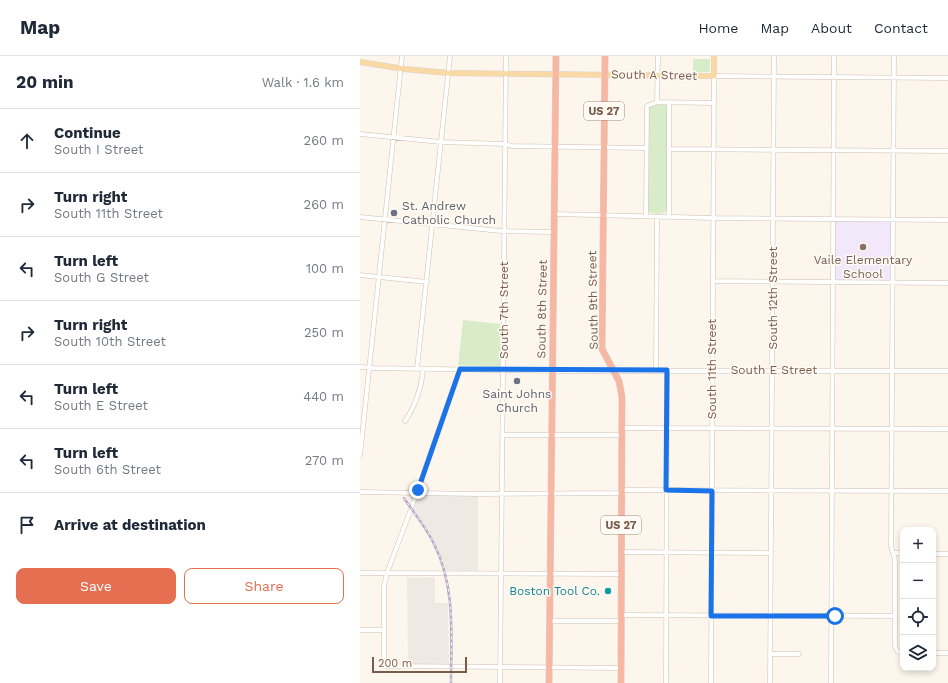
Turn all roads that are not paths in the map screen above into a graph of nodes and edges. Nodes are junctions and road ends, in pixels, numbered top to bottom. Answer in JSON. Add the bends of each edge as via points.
{"nodes":[{"id":1,"x":402,"y":56,"type":"edge"},
{"id":2,"x":450,"y":56,"type":"edge"},
{"id":3,"x":506,"y":56,"type":"edge"},
{"id":4,"x":556,"y":56,"type":"edge"},
{"id":5,"x":605,"y":56,"type":"edge"},
{"id":6,"x":658,"y":56,"type":"edge"},
{"id":7,"x":714,"y":56,"type":"edge"},
{"id":8,"x":774,"y":56,"type":"edge"},
{"id":9,"x":834,"y":56,"type":"edge"},
{"id":10,"x":894,"y":56,"type":"edge"},
{"id":11,"x":360,"y":62,"type":"edge"},
{"id":12,"x":400,"y":68,"type":"junction"},
{"id":13,"x":448,"y":73,"type":"junction"},
{"id":14,"x":506,"y":73,"type":"junction"},
{"id":15,"x":555,"y":74,"type":"junction"},
{"id":16,"x":605,"y":74,"type":"junction"},
{"id":17,"x":658,"y":75,"type":"junction"},
{"id":18,"x":714,"y":76,"type":"junction"},
{"id":19,"x":774,"y":76,"type":"junction"},
{"id":20,"x":834,"y":77,"type":"junction"},
{"id":21,"x":894,"y":77,"type":"junction"},
{"id":22,"x":948,"y":78,"type":"edge"},
{"id":23,"x":657,"y":102,"type":"junction"},
{"id":24,"x":669,"y":102,"type":"junction"},
{"id":25,"x":713,"y":103,"type":"junction"},
{"id":26,"x":360,"y":134,"type":"edge"},
{"id":27,"x":393,"y":137,"type":"junction"},
{"id":28,"x":441,"y":142,"type":"junction"},
{"id":29,"x":505,"y":144,"type":"junction"},
{"id":30,"x":554,"y":147,"type":"junction"},
{"id":31,"x":604,"y":148,"type":"junction"},
{"id":32,"x":646,"y":148,"type":"junction"},
{"id":33,"x":670,"y":149,"type":"junction"},
{"id":34,"x":713,"y":149,"type":"junction"},
{"id":35,"x":773,"y":150,"type":"junction"},
{"id":36,"x":833,"y":150,"type":"junction"},
{"id":37,"x":894,"y":151,"type":"junction"},
{"id":38,"x":948,"y":151,"type":"edge"},
{"id":39,"x":554,"y":214,"type":"junction"},
{"id":40,"x":603,"y":215,"type":"junction"},
{"id":41,"x":646,"y":216,"type":"junction"},
{"id":42,"x":360,"y":217,"type":"edge"},
{"id":43,"x":657,"y":217,"type":"junction"},
{"id":44,"x":669,"y":217,"type":"junction"},
{"id":45,"x":713,"y":218,"type":"junction"},
{"id":46,"x":773,"y":218,"type":"junction"},
{"id":47,"x":833,"y":218,"type":"junction"},
{"id":48,"x":385,"y":219,"type":"junction"},
{"id":49,"x":893,"y":219,"type":"junction"},
{"id":50,"x":948,"y":220,"type":"edge"},
{"id":51,"x":433,"y":225,"type":"junction"},
{"id":52,"x":504,"y":231,"type":"junction"},
{"id":53,"x":554,"y":232,"type":"junction"},
{"id":54,"x":360,"y":275,"type":"edge"},
{"id":55,"x":379,"y":277,"type":"junction"},
{"id":56,"x":713,"y":281,"type":"junction"},
{"id":57,"x":427,"y":282,"type":"junction"},
{"id":58,"x":773,"y":282,"type":"junction"},
{"id":59,"x":833,"y":282,"type":"junction"},
{"id":60,"x":893,"y":283,"type":"junction"},
{"id":61,"x":948,"y":283,"type":"edge"},
{"id":62,"x":360,"y":367,"type":"edge"},
{"id":63,"x":369,"y":367,"type":"junction"},
{"id":64,"x":417,"y":369,"type":"junction"},
{"id":65,"x":424,"y":369,"type":"junction"},
{"id":66,"x":460,"y":369,"type":"junction"},
{"id":67,"x":503,"y":369,"type":"junction"},
{"id":68,"x":552,"y":370,"type":"junction"},
{"id":69,"x":612,"y":370,"type":"junction"},
{"id":70,"x":656,"y":370,"type":"junction"},
{"id":71,"x":667,"y":370,"type":"junction"},
{"id":72,"x":712,"y":370,"type":"junction"},
{"id":73,"x":772,"y":370,"type":"junction"},
{"id":74,"x":832,"y":371,"type":"junction"},
{"id":75,"x":892,"y":371,"type":"junction"},
{"id":76,"x":948,"y":371,"type":"edge"},
{"id":77,"x":405,"y":421,"type":"dead end"},
{"id":78,"x":621,"y":428,"type":"junction"},
{"id":79,"x":667,"y":428,"type":"junction"},
{"id":80,"x":712,"y":428,"type":"junction"},
{"id":81,"x":772,"y":428,"type":"junction"},
{"id":82,"x":832,"y":428,"type":"junction"},
{"id":83,"x":892,"y":428,"type":"junction"},
{"id":84,"x":948,"y":428,"type":"edge"},
{"id":85,"x":503,"y":435,"type":"junction"},
{"id":86,"x":552,"y":435,"type":"junction"},
{"id":87,"x":621,"y":435,"type":"junction"},
{"id":88,"x":360,"y":456,"type":"edge"},
{"id":89,"x":666,"y":490,"type":"junction"},
{"id":90,"x":832,"y":490,"type":"junction"},
{"id":91,"x":892,"y":490,"type":"junction"},
{"id":92,"x":621,"y":491,"type":"junction"},
{"id":93,"x":712,"y":491,"type":"junction"},
{"id":94,"x":772,"y":491,"type":"junction"},
{"id":95,"x":948,"y":491,"type":"edge"},
{"id":96,"x":360,"y":492,"type":"edge"},
{"id":97,"x":417,"y":493,"type":"junction"},
{"id":98,"x":502,"y":493,"type":"junction"},
{"id":99,"x":551,"y":493,"type":"junction"},
{"id":100,"x":622,"y":552,"type":"junction"},
{"id":101,"x":666,"y":552,"type":"junction"},
{"id":102,"x":711,"y":552,"type":"junction"},
{"id":103,"x":771,"y":552,"type":"junction"},
{"id":104,"x":893,"y":554,"type":"junction"},
{"id":105,"x":900,"y":554,"type":"edge"},
{"id":106,"x":936,"y":554,"type":"edge"},
{"id":107,"x":948,"y":554,"type":"edge"},
{"id":108,"x":360,"y":573,"type":"edge"},
{"id":109,"x":387,"y":574,"type":"junction"},
{"id":110,"x":501,"y":574,"type":"junction"},
{"id":111,"x":550,"y":574,"type":"junction"},
{"id":112,"x":622,"y":574,"type":"junction"},
{"id":113,"x":666,"y":616,"type":"junction"},
{"id":114,"x":711,"y":616,"type":"junction"},
{"id":115,"x":771,"y":616,"type":"junction"},
{"id":116,"x":831,"y":616,"type":"junction"},
{"id":117,"x":895,"y":616,"type":"junction"},
{"id":118,"x":621,"y":618,"type":"junction"},
{"id":119,"x":550,"y":621,"type":"junction"},
{"id":120,"x":360,"y":630,"type":"edge"},
{"id":121,"x":384,"y":630,"type":"junction"},
{"id":122,"x":900,"y":652,"type":"edge"},
{"id":123,"x":936,"y":653,"type":"edge"},
{"id":124,"x":948,"y":653,"type":"edge"},
{"id":125,"x":770,"y":654,"type":"junction"},
{"id":126,"x":799,"y":654,"type":"dead end"},
{"id":127,"x":500,"y":668,"type":"junction"},
{"id":128,"x":550,"y":668,"type":"junction"},
{"id":129,"x":620,"y":668,"type":"junction"},
{"id":130,"x":500,"y":683,"type":"edge"},
{"id":131,"x":550,"y":683,"type":"edge"},
{"id":132,"x":621,"y":683,"type":"edge"},
{"id":133,"x":666,"y":683,"type":"edge"},
{"id":134,"x":711,"y":683,"type":"edge"},
{"id":135,"x":770,"y":683,"type":"edge"},
{"id":136,"x":830,"y":683,"type":"edge"}],
"edges":[{"from":1,"to":12,"type":"street"},
{"from":2,"to":13,"type":"street"},
{"from":3,"to":14,"type":"street","name":"South 7th Street"},
{"from":4,"to":15,"type":"highway","name":"South 8th Street"},
{"from":5,"to":16,"type":"highway","name":"South 9th Street","number":"US 27"},
{"from":6,"to":17,"type":"street"},
{"from":7,"to":18,"type":"main road","name":"South 11th Street"},
{"from":8,"to":19,"type":"street","name":"South 12th Street"},
{"from":9,"to":20,"type":"street"},
{"from":10,"to":21,"type":"street"},
{"from":11,"to":12,"type":"main road","name":"South A Street"},
{"from":12,"to":13,"type":"main road","name":"South A Street"},
{"from":12,"to":27,"type":"street"},
{"from":13,"to":14,"type":"main road","name":"South A Street"},
{"from":13,"to":28,"type":"street"},
{"from":14,"to":15,"type":"main road","name":"South A Street"},
{"from":14,"to":29,"type":"street","name":"South 7th Street"},
{"from":15,"to":16,"type":"main road","name":"South A Street"},
{"from":15,"to":30,"type":"highway","name":"South 8th Street"},
{"from":16,"to":17,"type":"main road","name":"South A Street"},
{"from":16,"to":31,"type":"highway","name":"South 9th Street","number":"US 27"},
{"from":17,"to":18,"type":"main road","name":"South A Street"},
{"from":17,"to":23,"type":"street"},
{"from":18,"to":19,"type":"street","name":"South A Street"},
{"from":18,"to":25,"type":"street","name":"South 11th Street"},
{"from":19,"to":20,"type":"street","name":"South A Street"},
{"from":19,"to":35,"type":"street","name":"South 12th Street"},
{"from":20,"to":21,"type":"street","name":"South A Street"},
{"from":20,"to":36,"type":"street"},
{"from":21,"to":22,"type":"street","name":"South A Street"},
{"from":21,"to":37,"type":"street"},
{"from":23,"to":24,"type":"street"},
{"from":23,"to":32,"type":"street","via":[[646,107]]},
{"from":24,"to":25,"type":"street"},
{"from":24,"to":33,"type":"street"},
{"from":25,"to":34,"type":"street","name":"South 11th Street"},
{"from":26,"to":27,"type":"street"},
{"from":27,"to":28,"type":"street"},
{"from":27,"to":48,"type":"street"},
{"from":28,"to":29,"type":"street"},
{"from":28,"to":51,"type":"street"},
{"from":29,"to":30,"type":"street"},
{"from":29,"to":52,"type":"street","name":"South 7th Street"},
{"from":30,"to":31,"type":"street"},
{"from":30,"to":39,"type":"highway","name":"South 8th Street"},
{"from":31,"to":32,"type":"street"},
{"from":31,"to":40,"type":"highway","name":"South 9th Street","number":"US 27"},
{"from":32,"to":41,"type":"street"},
{"from":33,"to":34,"type":"street"},
{"from":33,"to":44,"type":"street"},
{"from":34,"to":35,"type":"street"},
{"from":34,"to":45,"type":"street","name":"South 11th Street"},
{"from":35,"to":36,"type":"street"},
{"from":35,"to":46,"type":"street","name":"South 12th Street"},
{"from":36,"to":37,"type":"street"},
{"from":36,"to":47,"type":"street"},
{"from":37,"to":38,"type":"street"},
{"from":37,"to":49,"type":"street"},
{"from":39,"to":40,"type":"street"},
{"from":39,"to":53,"type":"highway","name":"South 8th Street"},
{"from":40,"to":41,"type":"street"},
{"from":40,"to":69,"type":"highway","name":"South 9th Street","number":"US 27","via":[[602,349]]},
{"from":41,"to":43,"type":"street"},
{"from":42,"to":48,"type":"street"},
{"from":43,"to":44,"type":"street"},
{"from":43,"to":70,"type":"street"},
{"from":44,"to":45,"type":"street"},
{"from":45,"to":46,"type":"street"},
{"from":45,"to":56,"type":"street","name":"South 11th Street"},
{"from":46,"to":47,"type":"street"},
{"from":46,"to":58,"type":"street","name":"South 12th Street"},
{"from":47,"to":49,"type":"street"},
{"from":47,"to":59,"type":"street"},
{"from":48,"to":51,"type":"street"},
{"from":48,"to":55,"type":"street"},
{"from":49,"to":50,"type":"street"},
{"from":49,"to":60,"type":"street"},
{"from":51,"to":52,"type":"street"},
{"from":51,"to":57,"type":"street"},
{"from":52,"to":53,"type":"street"},
{"from":52,"to":67,"type":"street","name":"South 7th Street"},
{"from":53,"to":68,"type":"highway","name":"South 8th Street"},
{"from":54,"to":55,"type":"street"},
{"from":55,"to":57,"type":"street"},
{"from":55,"to":63,"type":"street"},
{"from":56,"to":58,"type":"street"},
{"from":56,"to":72,"type":"street","name":"South 11th Street"},
{"from":57,"to":64,"type":"street"},
{"from":58,"to":59,"type":"street"},
{"from":58,"to":73,"type":"street","name":"South 12th Street"},
{"from":59,"to":60,"type":"street"},
{"from":59,"to":74,"type":"street"},
{"from":60,"to":61,"type":"street"},
{"from":60,"to":75,"type":"street"},
{"from":62,"to":63,"type":"street","name":"South E Street"},
{"from":63,"to":64,"type":"street","name":"South E Street"},
{"from":63,"to":88,"type":"street"},
{"from":64,"to":65,"type":"street","name":"South E Street"},
{"from":65,"to":66,"type":"street","name":"South E Street"},
{"from":65,"to":77,"type":"street","via":[[411,413]]},
{"from":66,"to":67,"type":"street","name":"South E Street"},
{"from":66,"to":97,"type":"street"},
{"from":67,"to":68,"type":"street","name":"South E Street"},
{"from":67,"to":85,"type":"street","name":"South 7th Street"},
{"from":68,"to":69,"type":"street","name":"South E Street"},
{"from":68,"to":86,"type":"highway","name":"South 8th Street"},
{"from":69,"to":70,"type":"street","name":"South E Street"},
{"from":69,"to":78,"type":"highway","name":"South 9th Street","number":"US 27","via":[[621,392]]},
{"from":70,"to":71,"type":"street","name":"South E Street"},
{"from":71,"to":72,"type":"street","name":"South E Street"},
{"from":71,"to":79,"type":"street"},
{"from":72,"to":73,"type":"street","name":"South E Street"},
{"from":72,"to":80,"type":"street","name":"South 11th Street"},
{"from":73,"to":74,"type":"street","name":"South E Street"},
{"from":73,"to":81,"type":"street","name":"South 12th Street"},
{"from":74,"to":75,"type":"street","name":"South E Street"},
{"from":74,"to":82,"type":"street"},
{"from":75,"to":76,"type":"street","name":"South E Street"},
{"from":75,"to":83,"type":"street"},
{"from":78,"to":79,"type":"street"},
{"from":78,"to":87,"type":"highway","name":"South 9th Street","number":"US 27"},
{"from":79,"to":80,"type":"street"},
{"from":79,"to":89,"type":"street"},
{"from":80,"to":81,"type":"street"},
{"from":80,"to":93,"type":"street","name":"South 11th Street"},
{"from":81,"to":82,"type":"street"},
{"from":81,"to":94,"type":"street","name":"South 12th Street"},
{"from":82,"to":83,"type":"street"},
{"from":82,"to":90,"type":"street"},
{"from":83,"to":84,"type":"street"},
{"from":83,"to":91,"type":"street"},
{"from":85,"to":86,"type":"street"},
{"from":85,"to":98,"type":"street","name":"South 7th Street"},
{"from":86,"to":87,"type":"street"},
{"from":86,"to":99,"type":"highway","name":"South 8th Street"},
{"from":87,"to":92,"type":"highway","name":"South 9th Street","number":"US 27"},
{"from":89,"to":92,"type":"street"},
{"from":89,"to":93,"type":"street"},
{"from":89,"to":101,"type":"street"},
{"from":90,"to":91,"type":"street"},
{"from":90,"to":94,"type":"street"},
{"from":90,"to":116,"type":"street"},
{"from":91,"to":95,"type":"street"},
{"from":91,"to":104,"type":"street"},
{"from":92,"to":99,"type":"street"},
{"from":92,"to":100,"type":"highway","name":"South 9th Street","number":"US 27"},
{"from":93,"to":94,"type":"street"},
{"from":93,"to":102,"type":"street","name":"South 11th Street"},
{"from":94,"to":103,"type":"street","name":"South 12th Street"},
{"from":96,"to":97,"type":"street"},
{"from":97,"to":98,"type":"street"},
{"from":97,"to":109,"type":"street"},
{"from":98,"to":99,"type":"street"},
{"from":98,"to":110,"type":"street","name":"South 7th Street"},
{"from":99,"to":111,"type":"highway","name":"South 8th Street"},
{"from":100,"to":101,"type":"street"},
{"from":100,"to":112,"type":"highway","name":"South 9th Street","number":"US 27"},
{"from":101,"to":102,"type":"street"},
{"from":101,"to":113,"type":"street"},
{"from":102,"to":103,"type":"street"},
{"from":102,"to":114,"type":"street","name":"South 11th Street"},
{"from":103,"to":115,"type":"street","name":"South 12th Street"},
{"from":104,"to":105,"type":"street"},
{"from":104,"to":117,"type":"street"},
{"from":106,"to":107,"type":"street"},
{"from":108,"to":109,"type":"street"},
{"from":109,"to":110,"type":"street"},
{"from":109,"to":121,"type":"street","via":[[384,586]]},
{"from":110,"to":111,"type":"street"},
{"from":110,"to":127,"type":"street","name":"South 7th Street"},
{"from":111,"to":112,"type":"street"},
{"from":111,"to":119,"type":"highway","name":"South 8th Street"},
{"from":112,"to":118,"type":"highway","name":"South 9th Street","number":"US 27"},
{"from":113,"to":114,"type":"street"},
{"from":113,"to":118,"type":"street"},
{"from":113,"to":133,"type":"street"},
{"from":114,"to":115,"type":"street"},
{"from":114,"to":134,"type":"street","name":"South 11th Street"},
{"from":115,"to":116,"type":"street"},
{"from":115,"to":125,"type":"street","name":"South 12th Street"},
{"from":116,"to":117,"type":"street"},
{"from":116,"to":136,"type":"street"},
{"from":117,"to":122,"type":"street","via":[[895,646]]},
{"from":118,"to":119,"type":"street"},
{"from":118,"to":129,"type":"highway","name":"South 9th Street","number":"US 27"},
{"from":119,"to":128,"type":"highway","name":"South 8th Street"},
{"from":120,"to":121,"type":"street"},
{"from":121,"to":127,"type":"street","via":[[385,666]]},
{"from":123,"to":124,"type":"street"},
{"from":125,"to":126,"type":"street"},
{"from":125,"to":135,"type":"street","name":"South 12th Street"},
{"from":127,"to":128,"type":"street"},
{"from":127,"to":130,"type":"street","name":"South 7th Street"},
{"from":128,"to":129,"type":"street"},
{"from":128,"to":131,"type":"highway","name":"South 8th Street"},
{"from":129,"to":132,"type":"highway","name":"South 9th Street","number":"US 27"}]}
